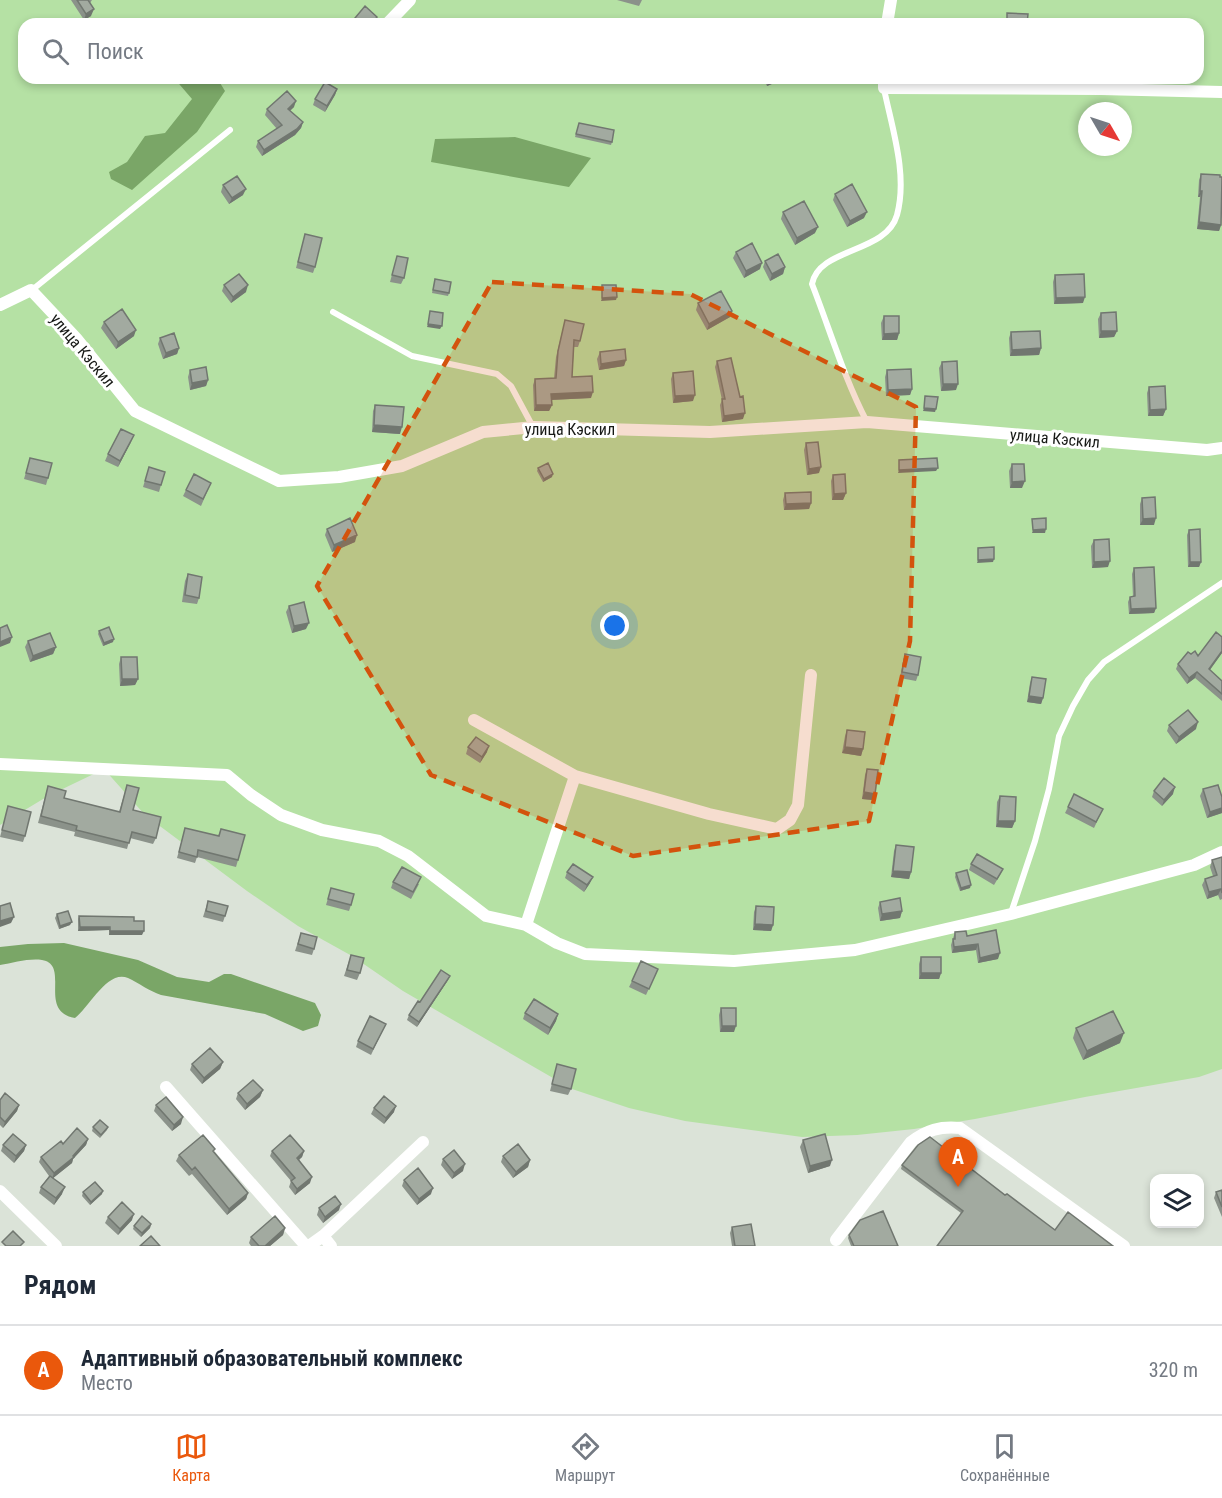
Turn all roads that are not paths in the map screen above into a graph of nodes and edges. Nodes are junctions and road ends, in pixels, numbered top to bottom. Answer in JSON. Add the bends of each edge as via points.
{"nodes":[{"id":1,"x":410,"y":0,"type":"edge"},
{"id":2,"x":891,"y":0,"type":"edge"},
{"id":3,"x":393,"y":18,"type":"edge"},
{"id":4,"x":888,"y":18,"type":"edge"},
{"id":5,"x":884,"y":84,"type":"edge"},
{"id":6,"x":920,"y":84,"type":"edge"},
{"id":7,"x":1222,"y":93,"type":"edge"},
{"id":8,"x":230,"y":130,"type":"dead end"},
{"id":9,"x":32,"y":291,"type":"junction"},
{"id":10,"x":0,"y":305,"type":"edge"},
{"id":11,"x":333,"y":312,"type":"dead end"},
{"id":12,"x":867,"y":422,"type":"junction"},
{"id":13,"x":534,"y":427,"type":"junction"},
{"id":14,"x":1222,"y":448,"type":"edge"},
{"id":15,"x":1222,"y":583,"type":"edge"},
{"id":16,"x":811,"y":675,"type":"dead end"},
{"id":17,"x":474,"y":720,"type":"dead end"},
{"id":18,"x":0,"y":764,"type":"edge"},
{"id":19,"x":575,"y":776,"type":"junction"},
{"id":20,"x":1222,"y":852,"type":"edge"},
{"id":21,"x":1011,"y":914,"type":"junction"},
{"id":22,"x":526,"y":925,"type":"junction"},
{"id":23,"x":166,"y":1088,"type":"dead end"},
{"id":24,"x":423,"y":1142,"type":"dead end"},
{"id":25,"x":0,"y":1191,"type":"edge"},
{"id":26,"x":836,"y":1240,"type":"dead end"},
{"id":27,"x":327,"y":1241,"type":"edge"},
{"id":28,"x":56,"y":1246,"type":"edge"},
{"id":29,"x":308,"y":1246,"type":"edge"},
{"id":30,"x":1124,"y":1246,"type":"edge"}],
"edges":[{"from":1,"to":3,"type":"street"},
{"from":2,"to":4,"type":"street"},
{"from":5,"to":12,"type":"lane","via":[[900,169],[896,218],[886,232],[869,243],[822,265],[814,273],[812,284],[851,391]]},
{"from":6,"to":7,"type":"street"},
{"from":8,"to":9,"type":"lane"},
{"from":9,"to":10,"type":"street"},
{"from":9,"to":13,"type":"street","name":"улица Кэскил","via":[[135,411],[279,481],[339,477],[402,466],[483,432]]},
{"from":11,"to":13,"type":"lane","via":[[412,356],[505,379]]},
{"from":12,"to":13,"type":"street","name":"улица Кэскил","via":[[710,432]]},
{"from":12,"to":14,"type":"street","name":"улица Кэскил","via":[[1207,450]]},
{"from":15,"to":21,"type":"lane","via":[[1119,651],[1088,680],[1059,736],[1035,841]]},
{"from":16,"to":19,"type":"street","via":[[798,805],[790,820],[777,830]]},
{"from":17,"to":19,"type":"street"},
{"from":18,"to":22,"type":"street","via":[[227,775],[281,815],[322,830],[379,841],[408,856],[486,916]]},
{"from":19,"to":22,"type":"street"},
{"from":20,"to":21,"type":"street","via":[[1194,865]]},
{"from":21,"to":22,"type":"street","via":[[855,950],[734,961],[585,954]]},
{"from":23,"to":29,"type":"street"},
{"from":24,"to":27,"type":"street"},
{"from":25,"to":28,"type":"street"},
{"from":26,"to":30,"type":"street","via":[[910,1142],[926,1131],[946,1127],[960,1128]]},
{"from":27,"to":29,"type":"street"}]}
